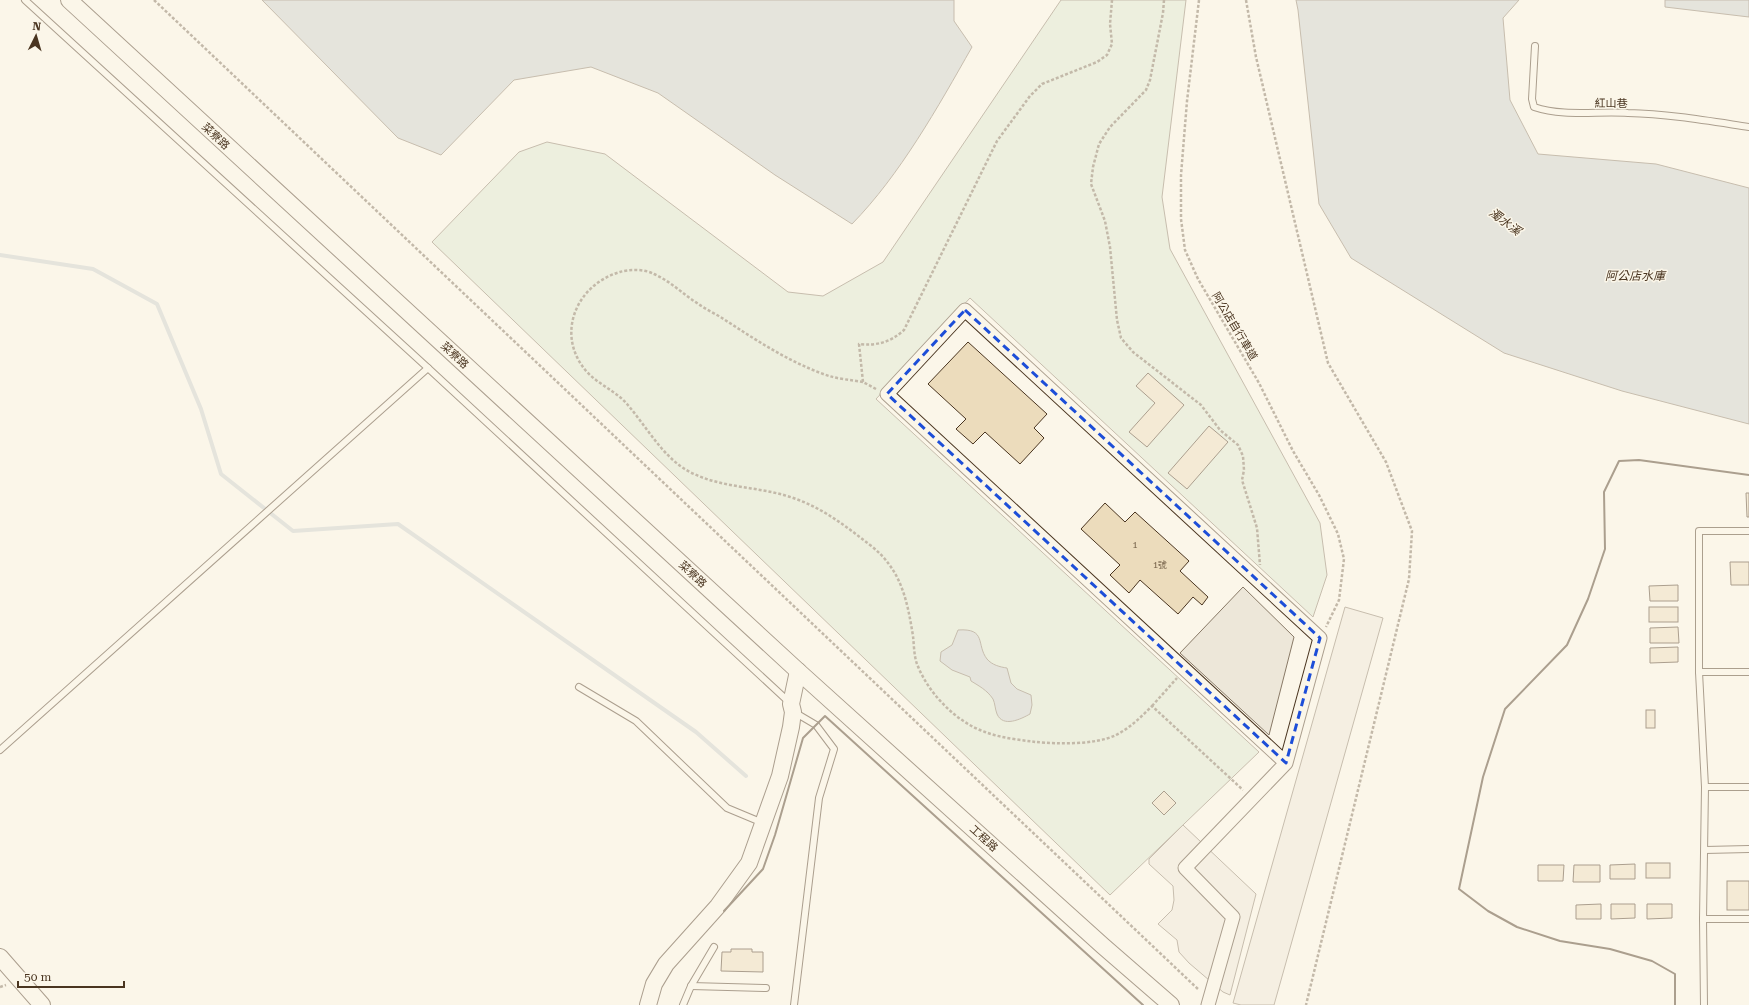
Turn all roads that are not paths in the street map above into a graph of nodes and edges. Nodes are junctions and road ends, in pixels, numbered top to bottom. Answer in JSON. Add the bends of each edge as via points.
{"nodes":[{"id":1,"x":25,"y":0,"type":"edge"},
{"id":2,"x":69,"y":0,"type":"edge"},
{"id":3,"x":1535,"y":46,"type":"dead end"},
{"id":4,"x":1749,"y":127,"type":"edge"},
{"id":5,"x":428,"y":368,"type":"junction"},
{"id":6,"x":1749,"y":531,"type":"edge"},
{"id":7,"x":798,"y":671,"type":"junction"},
{"id":8,"x":1699,"y":672,"type":"junction"},
{"id":9,"x":1749,"y":672,"type":"edge"},
{"id":10,"x":579,"y":687,"type":"dead end"},
{"id":11,"x":791,"y":714,"type":"junction"},
{"id":12,"x":0,"y":750,"type":"edge"},
{"id":13,"x":1286,"y":763,"type":"junction"},
{"id":14,"x":1705,"y":787,"type":"junction"},
{"id":15,"x":1749,"y":787,"type":"edge"},
{"id":16,"x":764,"y":823,"type":"junction"},
{"id":17,"x":1749,"y":849,"type":"edge"},
{"id":18,"x":1705,"y":850,"type":"junction"},
{"id":19,"x":1749,"y":918,"type":"edge"},
{"id":20,"x":1703,"y":919,"type":"junction"},
{"id":21,"x":714,"y":947,"type":"dead end"},
{"id":22,"x":0,"y":957,"type":"edge"},
{"id":23,"x":691,"y":986,"type":"junction"},
{"id":24,"x":766,"y":988,"type":"dead end"},
{"id":25,"x":1209,"y":1002,"type":"edge"},
{"id":26,"x":42,"y":1005,"type":"edge"},
{"id":27,"x":648,"y":1005,"type":"edge"},
{"id":28,"x":682,"y":1005,"type":"edge"},
{"id":29,"x":794,"y":1005,"type":"edge"},
{"id":30,"x":1171,"y":1005,"type":"edge"},
{"id":31,"x":1704,"y":1005,"type":"edge"}],
"edges":[{"from":1,"to":5,"type":"lane"},
{"from":2,"to":7,"type":"street","name":"菜寮路"},
{"from":3,"to":4,"type":"lane","name":"紅山巷","via":[[1532,99],[1534,107],[1547,111],[1669,115]]},
{"from":5,"to":11,"type":"lane"},
{"from":5,"to":12,"type":"lane"},
{"from":6,"to":8,"type":"lane","via":[[1699,531]]},
{"from":7,"to":11,"type":"street"},
{"from":7,"to":30,"type":"street","name":"工程路"},
{"from":8,"to":9,"type":"lane"},
{"from":8,"to":14,"type":"lane"},
{"from":10,"to":16,"type":"lane","via":[[636,721],[727,808]]},
{"from":11,"to":16,"type":"street","via":[[780,776]]},
{"from":11,"to":29,"type":"lane","via":[[816,725],[834,749],[819,798]]},
{"from":13,"to":13,"type":"street","via":[[887,394],[965,310],[1320,638]]},
{"from":13,"to":25,"type":"street","via":[[1185,868],[1233,917]]},
{"from":14,"to":15,"type":"lane"},
{"from":14,"to":18,"type":"lane"},
{"from":16,"to":27,"type":"street","via":[[749,863],[718,906],[666,964],[654,984]]},
{"from":17,"to":18,"type":"lane"},
{"from":18,"to":20,"type":"lane"},
{"from":19,"to":20,"type":"lane"},
{"from":20,"to":31,"type":"lane"},
{"from":21,"to":23,"type":"lane"},
{"from":22,"to":26,"type":"street"},
{"from":23,"to":24,"type":"lane"},
{"from":23,"to":28,"type":"lane"}]}
